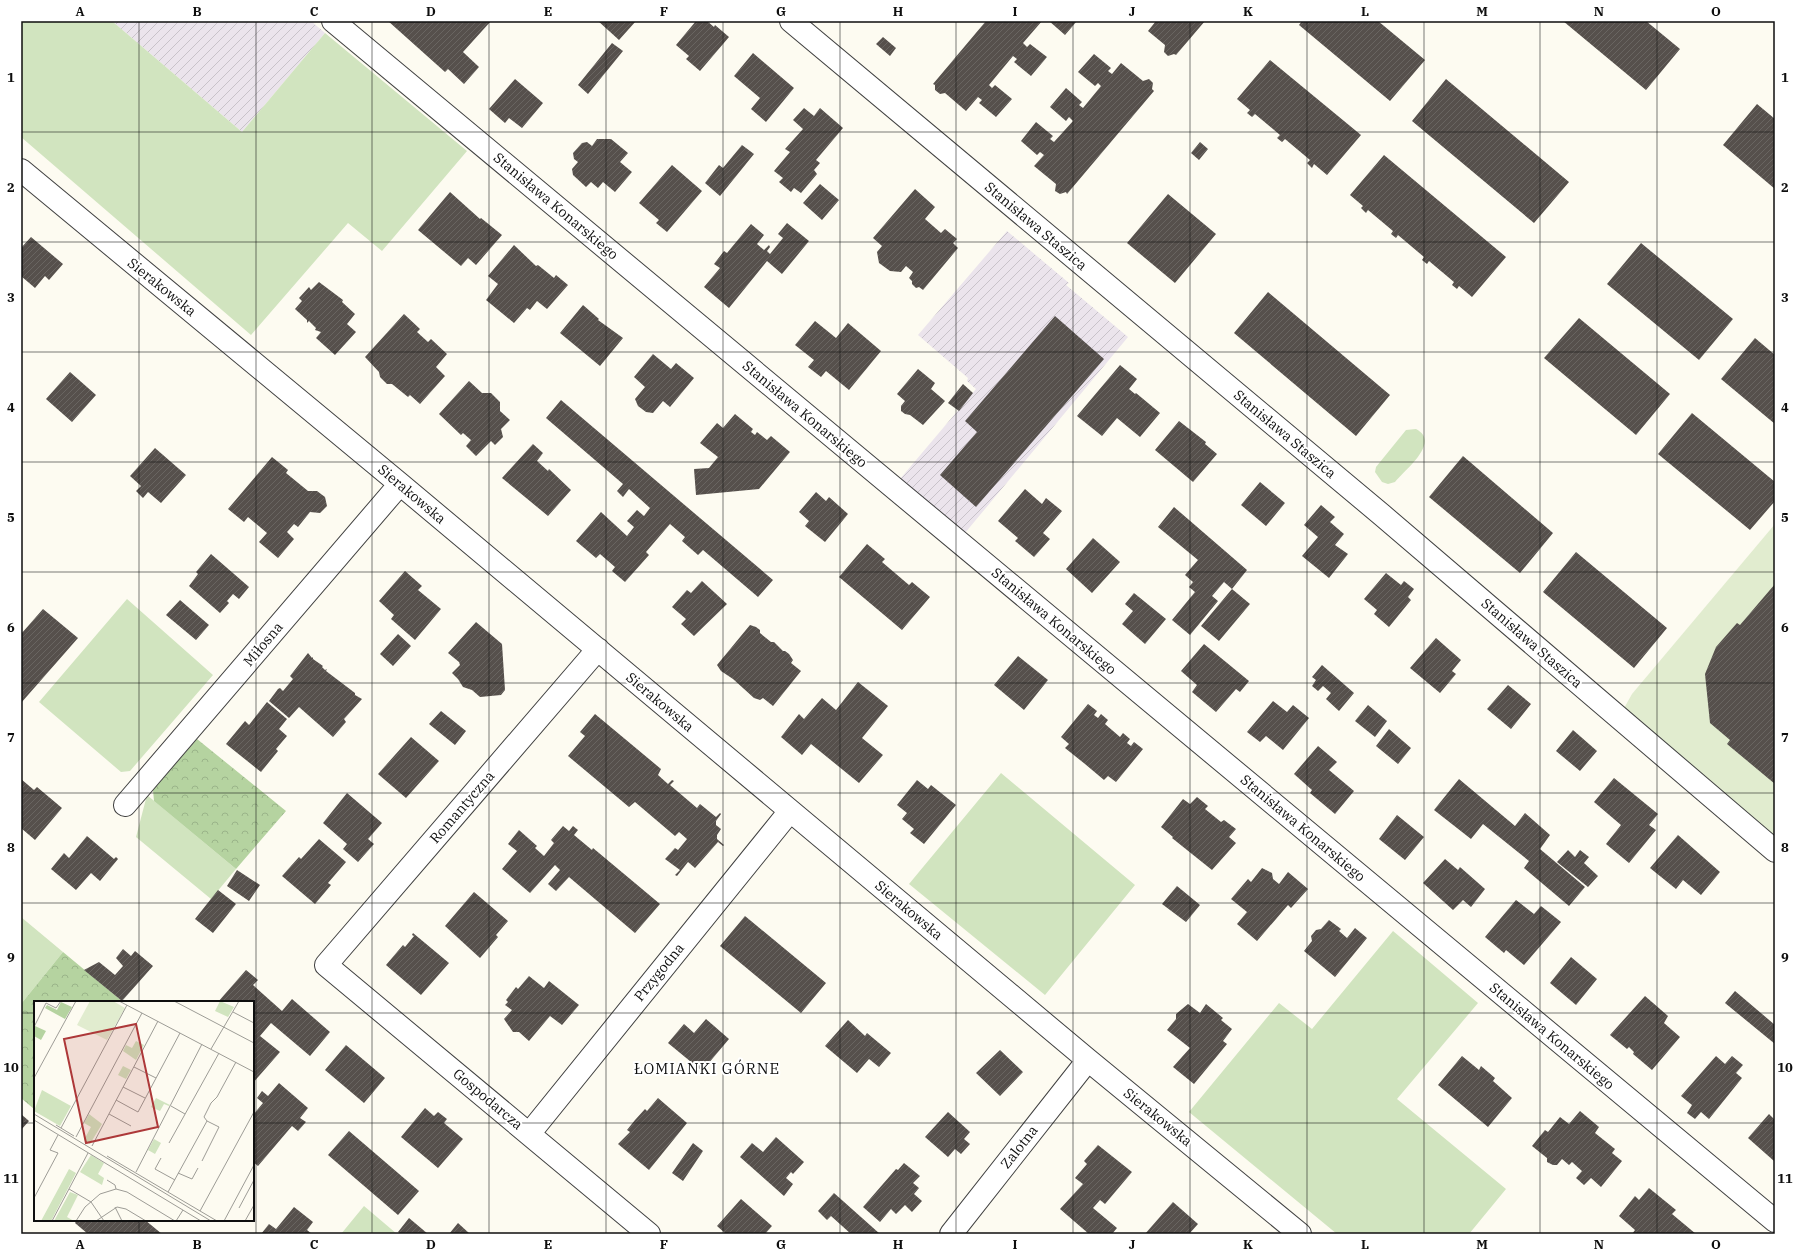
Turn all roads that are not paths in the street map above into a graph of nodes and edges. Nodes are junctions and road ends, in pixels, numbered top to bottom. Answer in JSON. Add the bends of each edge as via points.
{"nodes":[{"id":1,"x":334,"y":21,"type":"edge"},
{"id":2,"x":791,"y":21,"type":"edge"},
{"id":3,"x":21,"y":170,"type":"edge"},
{"id":4,"x":400,"y":484,"type":"junction"},
{"id":5,"x":598,"y":649,"type":"junction"},
{"id":6,"x":125,"y":805,"type":"dead end"},
{"id":7,"x":790,"y":811,"type":"junction"},
{"id":8,"x":1775,"y":851,"type":"edge"},
{"id":9,"x":326,"y":965,"type":"joint"},
{"id":10,"x":1088,"y":1060,"type":"junction"},
{"id":11,"x":529,"y":1134,"type":"junction"},
{"id":12,"x":1775,"y":1221,"type":"edge"},
{"id":13,"x":649,"y":1234,"type":"edge"},
{"id":14,"x":951,"y":1234,"type":"edge"},
{"id":15,"x":1300,"y":1234,"type":"edge"}],
"edges":[{"from":1,"to":12,"type":"street","name":"Stanisława Konarskiego"},
{"from":2,"to":8,"type":"street","name":"Stanisława Staszica","via":[[1382,515]]},
{"from":3,"to":4,"type":"street","name":"Sierakowska"},
{"from":4,"to":5,"type":"street","name":"Sierakowska"},
{"from":4,"to":6,"type":"street","name":"Miłosna"},
{"from":5,"to":7,"type":"street","name":"Sierakowska"},
{"from":5,"to":9,"type":"street","name":"Romantyczna"},
{"from":7,"to":10,"type":"street","name":"Sierakowska"},
{"from":7,"to":11,"type":"street","name":"Przygodna"},
{"from":9,"to":11,"type":"street","name":"Gospodarcza"},
{"from":10,"to":14,"type":"street","name":"Zalotna"},
{"from":10,"to":15,"type":"street","name":"Sierakowska"},
{"from":11,"to":13,"type":"street","name":"Gospodarcza"}]}
